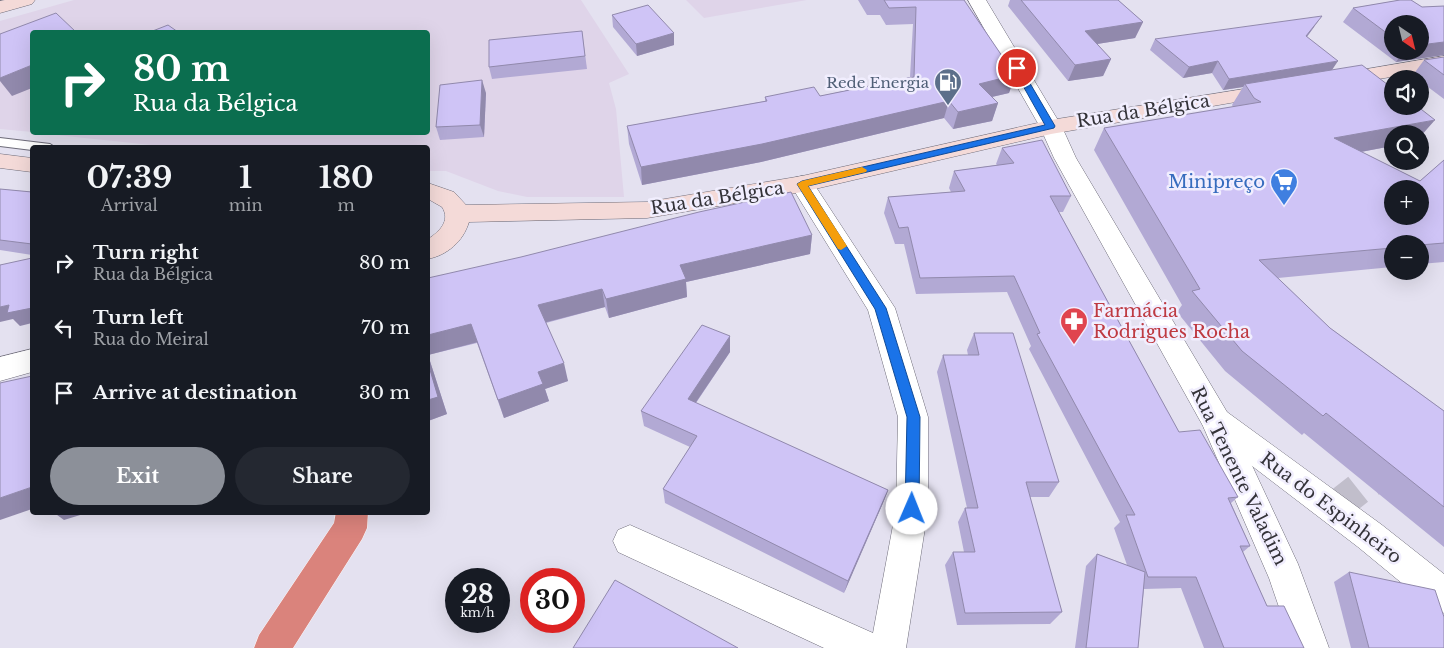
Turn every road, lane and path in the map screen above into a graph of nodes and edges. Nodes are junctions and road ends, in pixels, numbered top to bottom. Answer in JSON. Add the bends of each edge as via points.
{"nodes":[{"id":1,"x":26,"y":0,"type":"edge"},
{"id":2,"x":977,"y":0,"type":"edge"},
{"id":3,"x":0,"y":7,"type":"edge"},
{"id":4,"x":1444,"y":62,"type":"edge"},
{"id":5,"x":1319,"y":82,"type":"edge"},
{"id":6,"x":1290,"y":87,"type":"edge"},
{"id":7,"x":1051,"y":126,"type":"junction"},
{"id":8,"x":0,"y":142,"type":"edge"},
{"id":9,"x":30,"y":146,"type":"edge"},
{"id":10,"x":802,"y":184,"type":"junction"},
{"id":11,"x":430,"y":192,"type":"edge"},
{"id":12,"x":458,"y":214,"type":"junction"},
{"id":13,"x":430,"y":249,"type":"edge"},
{"id":14,"x":30,"y":362,"type":"edge"},
{"id":15,"x":0,"y":369,"type":"edge"},
{"id":16,"x":1216,"y":421,"type":"junction"},
{"id":17,"x":352,"y":515,"type":"edge"},
{"id":18,"x":630,"y":541,"type":"dead end"},
{"id":19,"x":1444,"y":596,"type":"edge"},
{"id":20,"x":272,"y":648,"type":"edge"},
{"id":21,"x":865,"y":648,"type":"edge"},
{"id":22,"x":888,"y":648,"type":"edge"},
{"id":23,"x":1311,"y":648,"type":"edge"}],
"edges":[{"from":1,"to":3,"type":"main road"},
{"from":2,"to":7,"type":"street","name":"Rua Tenente Valadim"},
{"from":4,"to":5,"type":"main road"},
{"from":6,"to":7,"type":"main road","name":"Rua da Bélgica"},
{"from":7,"to":10,"type":"main road","name":"Rua da Bélgica"},
{"from":7,"to":16,"type":"street","name":"Rua Tenente Valadim","via":[[1065,158]]},
{"from":8,"to":9,"type":"lane"},
{"from":10,"to":12,"type":"main road","name":"Rua da Bélgica","via":[[647,210]]},
{"from":10,"to":22,"type":"street","via":[[881,308],[914,417],[912,509]]},
{"from":11,"to":12,"type":"main road","via":[[445,196],[454,204]]},
{"from":12,"to":13,"type":"main road","via":[[449,235]]},
{"from":14,"to":15,"type":"street"},
{"from":16,"to":19,"type":"street","name":"Rua do Espinheiro","via":[[1370,536]]},
{"from":16,"to":23,"type":"street","name":"Rua Tenente Valadim","via":[[1286,576]]},
{"from":17,"to":20,"type":"highway","via":[[350,528]]},
{"from":18,"to":21,"type":"street"}]}
